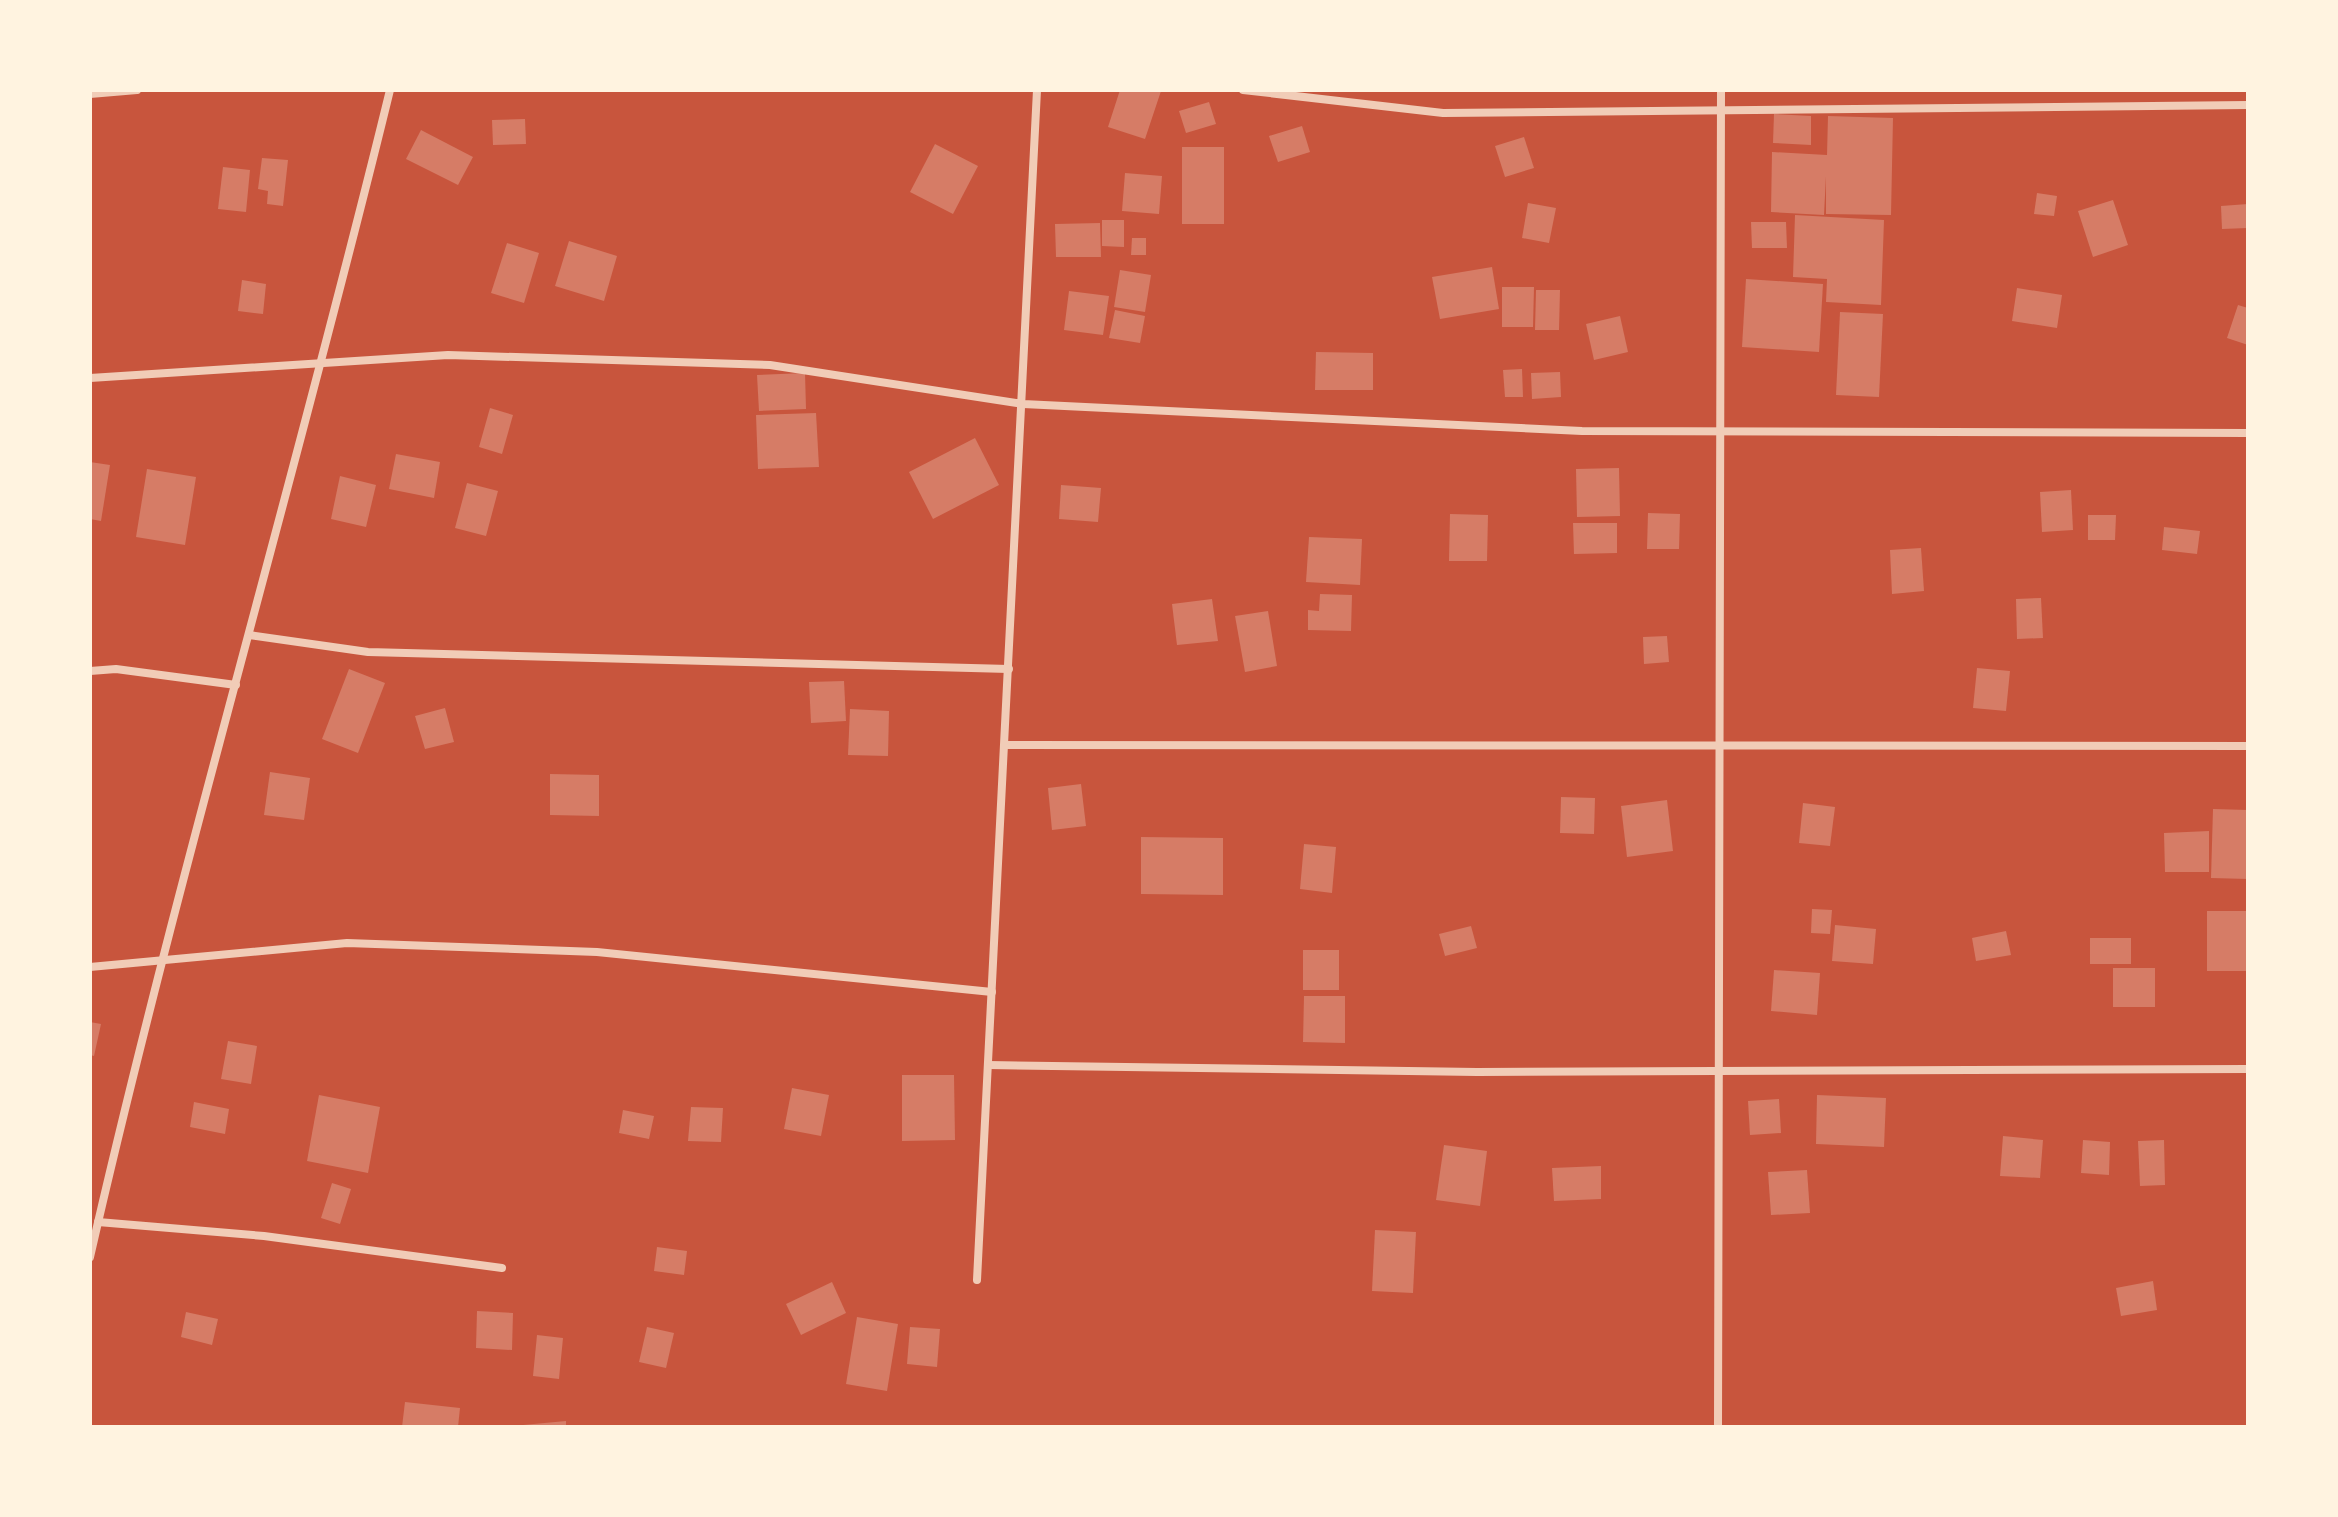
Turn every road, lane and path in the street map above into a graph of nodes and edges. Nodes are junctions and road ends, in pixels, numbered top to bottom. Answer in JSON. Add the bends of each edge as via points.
{"nodes":[{"id":1,"x":137,"y":90,"type":"edge"},
{"id":2,"x":390,"y":90,"type":"edge"},
{"id":3,"x":1037,"y":90,"type":"edge"},
{"id":4,"x":1243,"y":90,"type":"edge"},
{"id":5,"x":1721,"y":90,"type":"edge"},
{"id":6,"x":90,"y":94,"type":"edge"},
{"id":7,"x":2248,"y":105,"type":"edge"},
{"id":8,"x":1721,"y":111,"type":"junction"},
{"id":9,"x":324,"y":362,"type":"junction"},
{"id":10,"x":90,"y":378,"type":"edge"},
{"id":11,"x":1023,"y":404,"type":"junction"},
{"id":12,"x":1720,"y":432,"type":"junction"},
{"id":13,"x":2248,"y":433,"type":"edge"},
{"id":14,"x":249,"y":635,"type":"junction"},
{"id":15,"x":1009,"y":669,"type":"junction"},
{"id":16,"x":90,"y":671,"type":"edge"},
{"id":17,"x":236,"y":685,"type":"junction"},
{"id":18,"x":1005,"y":745,"type":"junction"},
{"id":19,"x":1719,"y":745,"type":"junction"},
{"id":20,"x":2248,"y":746,"type":"edge"},
{"id":21,"x":160,"y":960,"type":"junction"},
{"id":22,"x":90,"y":967,"type":"edge"},
{"id":23,"x":992,"y":992,"type":"junction"},
{"id":24,"x":988,"y":1065,"type":"junction"},
{"id":25,"x":2248,"y":1069,"type":"edge"},
{"id":26,"x":1719,"y":1071,"type":"junction"},
{"id":27,"x":98,"y":1222,"type":"junction"},
{"id":28,"x":90,"y":1257,"type":"edge"},
{"id":29,"x":502,"y":1268,"type":"dead end"},
{"id":30,"x":977,"y":1280,"type":"dead end"},
{"id":31,"x":1718,"y":1427,"type":"edge"}],
"edges":[{"from":1,"to":6,"type":"street"},
{"from":2,"to":9,"type":"street"},
{"from":3,"to":11,"type":"street"},
{"from":4,"to":8,"type":"street","via":[[1443,113]]},
{"from":5,"to":8,"type":"street"},
{"from":7,"to":8,"type":"street"},
{"from":8,"to":12,"type":"street"},
{"from":9,"to":10,"type":"street"},
{"from":9,"to":11,"type":"street","via":[[448,355],[770,365]]},
{"from":9,"to":14,"type":"street"},
{"from":11,"to":12,"type":"street","via":[[1582,431]]},
{"from":11,"to":15,"type":"street"},
{"from":12,"to":13,"type":"street"},
{"from":12,"to":19,"type":"street"},
{"from":14,"to":15,"type":"street","via":[[368,652]]},
{"from":14,"to":17,"type":"street"},
{"from":15,"to":18,"type":"street"},
{"from":16,"to":17,"type":"street","via":[[116,669]]},
{"from":17,"to":21,"type":"street"},
{"from":18,"to":19,"type":"street"},
{"from":18,"to":23,"type":"street"},
{"from":19,"to":20,"type":"street"},
{"from":19,"to":26,"type":"street"},
{"from":21,"to":22,"type":"street"},
{"from":21,"to":23,"type":"street","via":[[347,943],[597,952]]},
{"from":21,"to":27,"type":"street"},
{"from":23,"to":24,"type":"street"},
{"from":24,"to":26,"type":"street"},
{"from":24,"to":30,"type":"street"},
{"from":25,"to":26,"type":"street"},
{"from":26,"to":31,"type":"street"},
{"from":27,"to":28,"type":"street"},
{"from":27,"to":29,"type":"street","via":[[264,1236]]}]}
